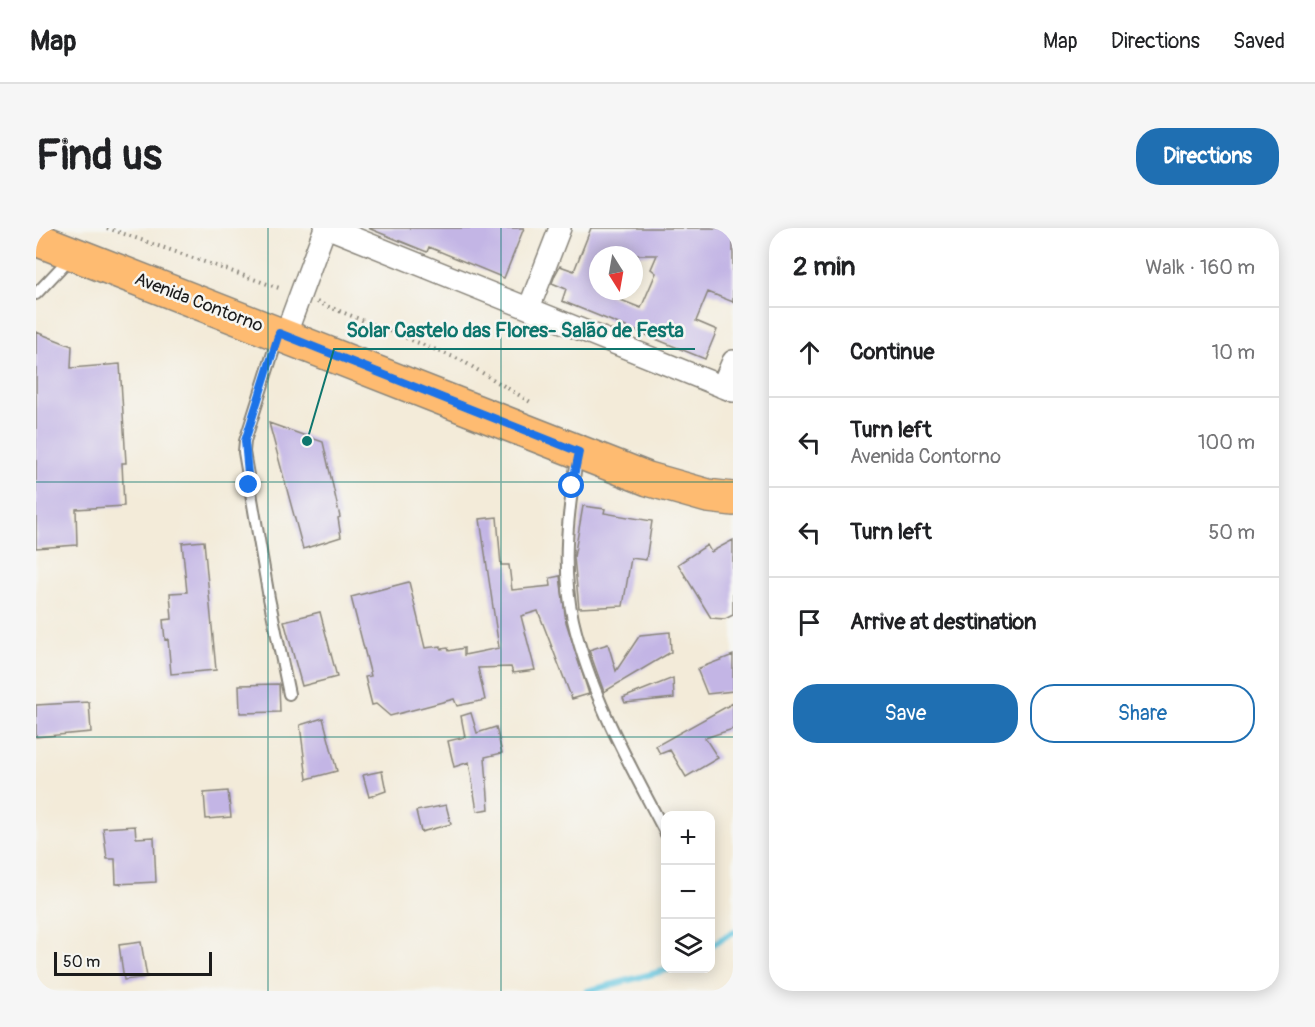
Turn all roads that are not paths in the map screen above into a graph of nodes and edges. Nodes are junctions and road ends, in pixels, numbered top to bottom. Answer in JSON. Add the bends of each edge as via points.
{"nodes":[{"id":1,"x":327,"y":228,"type":"edge"},
{"id":2,"x":560,"y":228,"type":"edge"},
{"id":3,"x":36,"y":239,"type":"edge"},
{"id":4,"x":74,"y":253,"type":"junction"},
{"id":5,"x":36,"y":294,"type":"edge"},
{"id":6,"x":529,"y":308,"type":"junction"},
{"id":7,"x":282,"y":335,"type":"junction"},
{"id":8,"x":733,"y":361,"type":"edge"},
{"id":9,"x":728,"y":389,"type":"edge"},
{"id":10,"x":579,"y":452,"type":"junction"},
{"id":11,"x":733,"y":499,"type":"edge"},
{"id":12,"x":289,"y":694,"type":"dead end"},
{"id":13,"x":661,"y":825,"type":"edge"}],
"edges":[{"from":1,"to":6,"type":"street"},
{"from":1,"to":7,"type":"street"},
{"from":2,"to":6,"type":"street"},
{"from":3,"to":4,"type":"main road","name":"Avenida Contorno"},
{"from":4,"to":5,"type":"lane"},
{"from":4,"to":7,"type":"main road","name":"Avenida Contorno"},
{"from":6,"to":9,"type":"street"},
{"from":7,"to":10,"type":"main road","name":"Avenida Contorno"},
{"from":7,"to":12,"type":"lane","via":[[244,452]]},
{"from":8,"to":9,"type":"street"},
{"from":10,"to":11,"type":"main road","name":"Avenida Contorno","via":[[648,479]]},
{"from":10,"to":13,"type":"lane","via":[[566,554],[573,618],[616,740]]}]}
